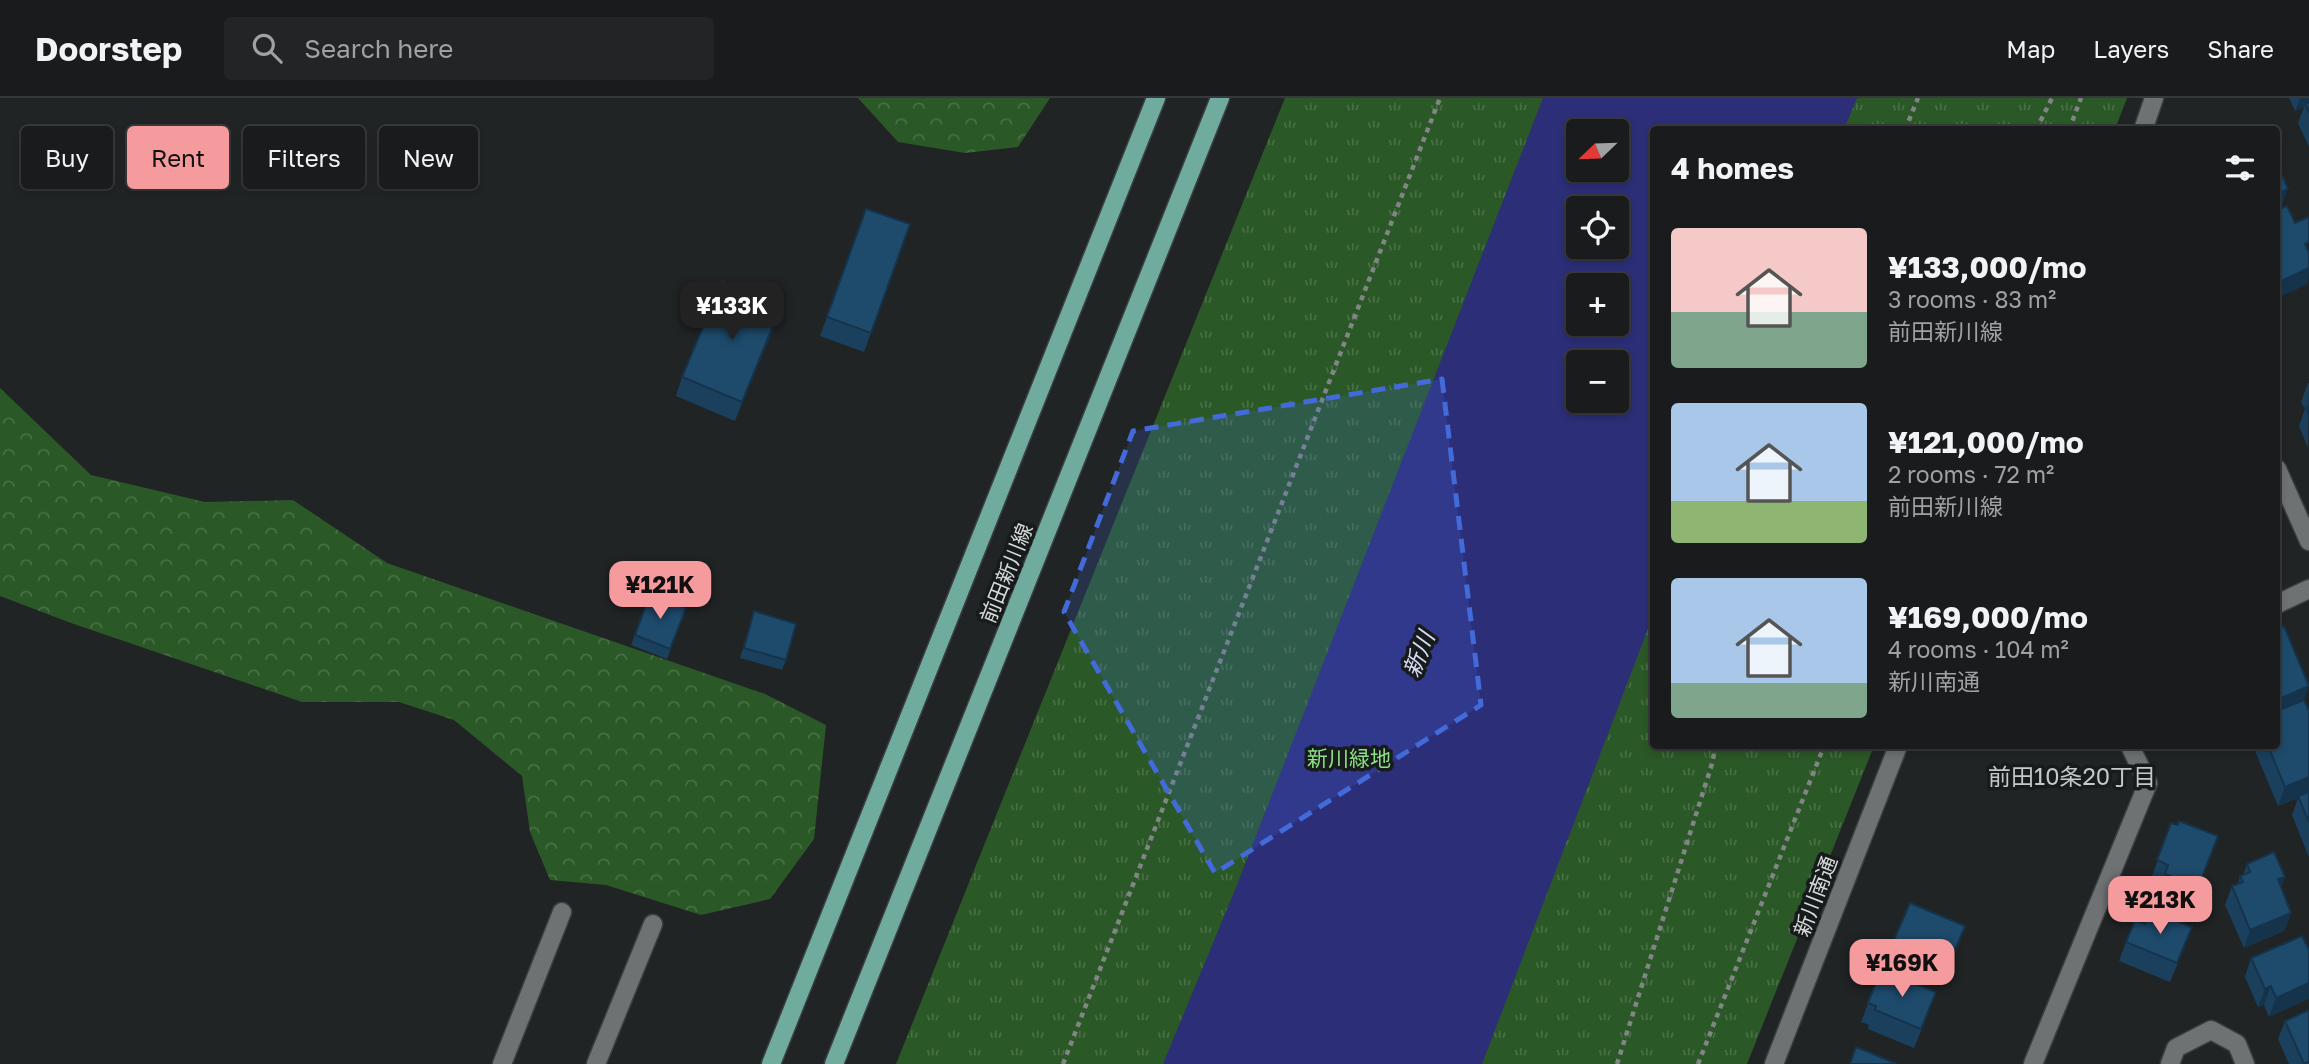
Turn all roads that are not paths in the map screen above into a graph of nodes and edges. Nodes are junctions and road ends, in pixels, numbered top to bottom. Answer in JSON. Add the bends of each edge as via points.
{"nodes":[{"id":1,"x":1156,"y":98,"type":"edge"},
{"id":2,"x":1220,"y":98,"type":"edge"},
{"id":3,"x":2154,"y":98,"type":"edge"},
{"id":4,"x":2144,"y":126,"type":"edge"},
{"id":5,"x":2280,"y":476,"type":"edge"},
{"id":6,"x":2309,"y":541,"type":"edge"},
{"id":7,"x":2309,"y":589,"type":"edge"},
{"id":8,"x":2280,"y":603,"type":"edge"},
{"id":9,"x":1897,"y":749,"type":"edge"},
{"id":10,"x":2131,"y":749,"type":"edge"},
{"id":11,"x":562,"y":912,"type":"dead end"},
{"id":12,"x":653,"y":924,"type":"dead end"},
{"id":13,"x":502,"y":1064,"type":"edge"},
{"id":14,"x":596,"y":1064,"type":"edge"},
{"id":15,"x":771,"y":1064,"type":"edge"},
{"id":16,"x":834,"y":1064,"type":"edge"},
{"id":17,"x":1774,"y":1064,"type":"edge"},
{"id":18,"x":2033,"y":1064,"type":"edge"},
{"id":19,"x":2170,"y":1064,"type":"edge"},
{"id":20,"x":2245,"y":1064,"type":"edge"}],
"edges":[{"from":1,"to":15,"type":"main road","name":"前田新川線"},
{"from":2,"to":16,"type":"main road","name":"前田新川線"},
{"from":3,"to":4,"type":"street"},
{"from":5,"to":6,"type":"street"},
{"from":7,"to":8,"type":"street"},
{"from":9,"to":17,"type":"street","name":"新川南通"},
{"from":10,"to":18,"type":"street","via":[[2148,783]]},
{"from":11,"to":13,"type":"street"},
{"from":12,"to":14,"type":"street"},
{"from":19,"to":20,"type":"street","via":[[2176,1048],[2211,1030],[2236,1044]]}]}
